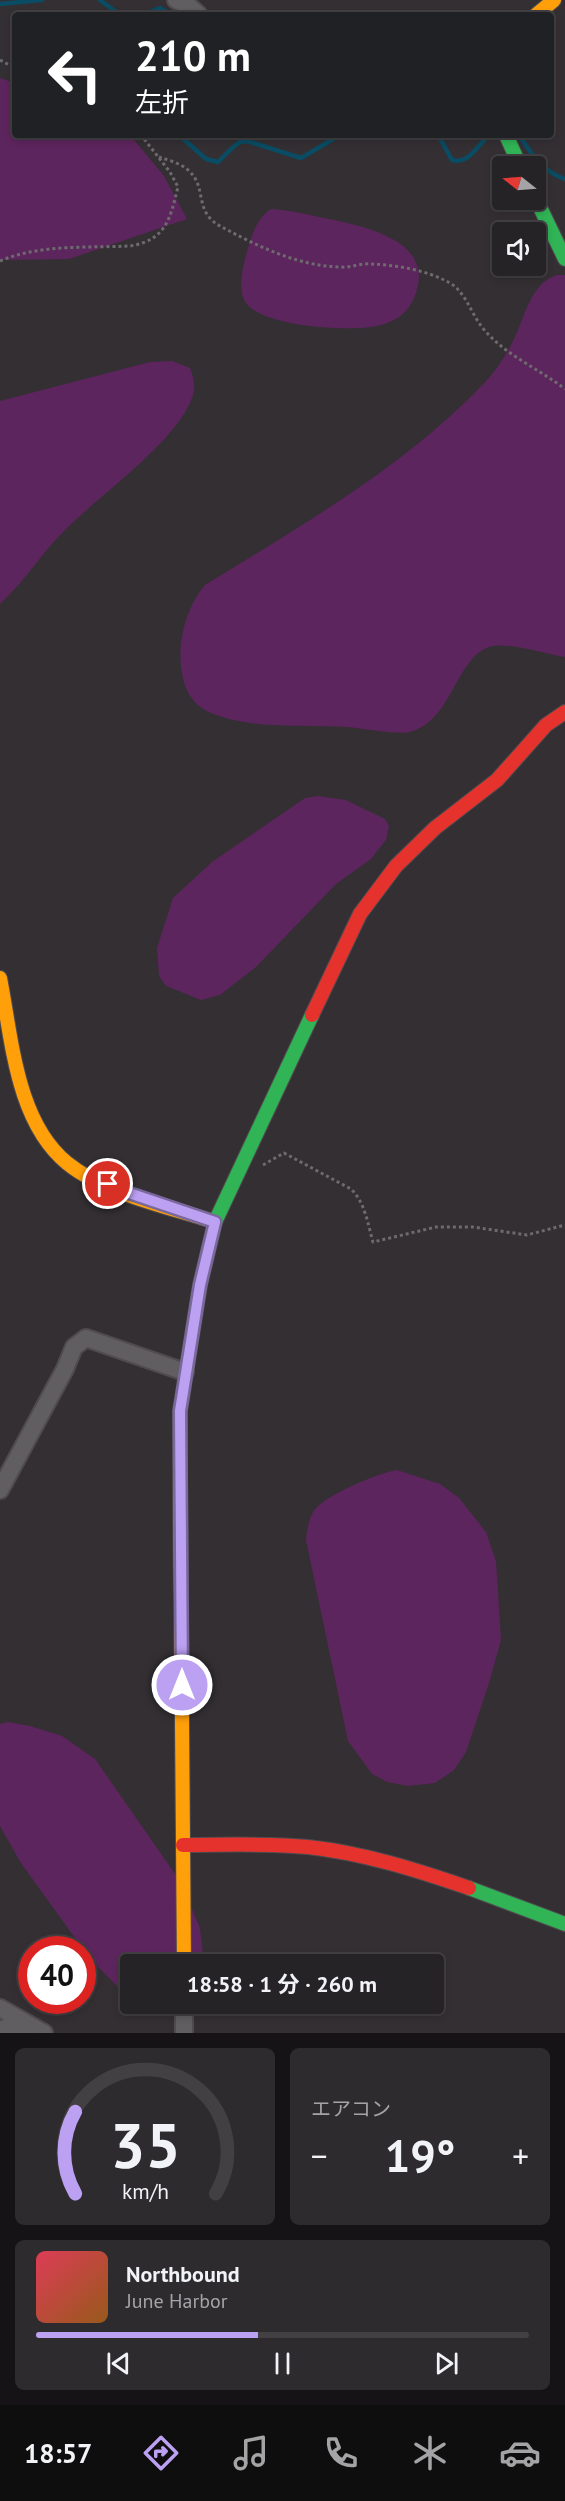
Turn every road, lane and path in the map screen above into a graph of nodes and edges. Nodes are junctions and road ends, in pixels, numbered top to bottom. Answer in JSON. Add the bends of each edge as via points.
{"nodes":[{"id":1,"x":176,"y":0,"type":"edge"},
{"id":2,"x":554,"y":0,"type":"edge"},
{"id":3,"x":196,"y":12,"type":"edge"},
{"id":4,"x":540,"y":12,"type":"edge"},
{"id":5,"x":143,"y":138,"type":"edge"},
{"id":6,"x":507,"y":138,"type":"edge"},
{"id":7,"x":515,"y":156,"type":"edge"},
{"id":8,"x":159,"y":157,"type":"junction"},
{"id":9,"x":541,"y":210,"type":"edge"},
{"id":10,"x":565,"y":259,"type":"edge"},
{"id":11,"x":0,"y":261,"type":"edge"},
{"id":12,"x":565,"y":389,"type":"edge"},
{"id":13,"x":565,"y":712,"type":"edge"},
{"id":14,"x":0,"y":978,"type":"edge"},
{"id":15,"x":239,"y":1166,"type":"junction"},
{"id":16,"x":215,"y":1222,"type":"junction"},
{"id":17,"x":565,"y":1225,"type":"edge"},
{"id":18,"x":185,"y":1372,"type":"junction"},
{"id":19,"x":0,"y":1490,"type":"edge"},
{"id":20,"x":183,"y":1845,"type":"junction"},
{"id":21,"x":565,"y":1924,"type":"edge"},
{"id":22,"x":184,"y":1954,"type":"edge"},
{"id":23,"x":0,"y":2008,"type":"edge"},
{"id":24,"x":184,"y":2014,"type":"edge"},
{"id":25,"x":0,"y":2031,"type":"edge"},
{"id":26,"x":43,"y":2033,"type":"edge"},
{"id":27,"x":184,"y":2033,"type":"edge"}],
"edges":[{"from":1,"to":3,"type":"street"},
{"from":2,"to":4,"type":"street"},
{"from":5,"to":8,"type":"path"},
{"from":6,"to":7,"type":"street"},
{"from":8,"to":11,"type":"path","via":[[178,187],[169,221],[143,244],[35,250]]},
{"from":8,"to":12,"type":"path","via":[[188,170],[197,182],[201,206],[217,225],[270,251],[332,266],[371,264],[423,272],[449,282],[461,292],[483,329],[522,362]]},
{"from":9,"to":10,"type":"street"},
{"from":13,"to":15,"type":"street","via":[[546,725],[497,780],[435,828],[375,892],[347,939]]},
{"from":14,"to":16,"type":"street","via":[[25,1096],[52,1147],[67,1163],[126,1192]]},
{"from":15,"to":16,"type":"street"},
{"from":15,"to":17,"type":"path","via":[[255,1171],[284,1153],[341,1184],[357,1195],[373,1242],[436,1227],[473,1227],[527,1235]]},
{"from":16,"to":18,"type":"street"},
{"from":18,"to":19,"type":"street","via":[[86,1338],[74,1347]]},
{"from":18,"to":20,"type":"street","via":[[180,1411]]},
{"from":20,"to":21,"type":"street","via":[[271,1845],[378,1858]]},
{"from":20,"to":22,"type":"street"},
{"from":23,"to":26,"type":"street"},
{"from":24,"to":27,"type":"street"},
{"from":25,"to":26,"type":"street","via":[[7,2027]]}]}
